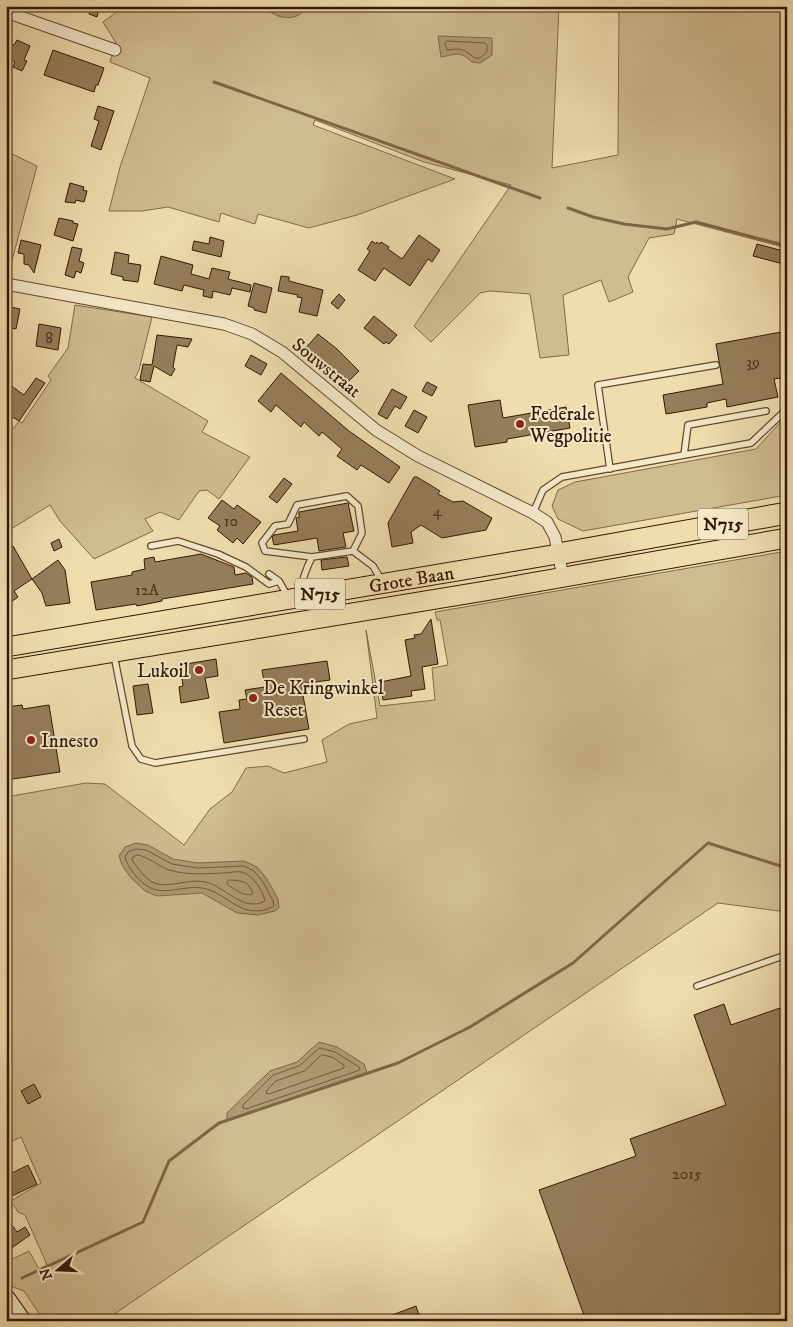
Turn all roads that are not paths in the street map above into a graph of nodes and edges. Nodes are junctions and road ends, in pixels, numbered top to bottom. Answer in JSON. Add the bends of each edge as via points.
{"nodes":[{"id":1,"x":6,"y":12,"type":"edge"},
{"id":2,"x":116,"y":50,"type":"dead end"},
{"id":3,"x":6,"y":284,"type":"edge"},
{"id":4,"x":716,"y":365,"type":"dead end"},
{"id":5,"x":787,"y":409,"type":"edge"},
{"id":6,"x":766,"y":411,"type":"dead end"},
{"id":7,"x":684,"y":456,"type":"junction"},
{"id":8,"x":610,"y":469,"type":"junction"},
{"id":9,"x":533,"y":513,"type":"junction"},
{"id":10,"x":787,"y":513,"type":"edge"},
{"id":11,"x":787,"y":538,"type":"edge"},
{"id":12,"x":151,"y":546,"type":"dead end"},
{"id":13,"x":353,"y":551,"type":"junction"},
{"id":14,"x":558,"y":554,"type":"junction"},
{"id":15,"x":312,"y":557,"type":"junction"},
{"id":16,"x":269,"y":574,"type":"dead end"},
{"id":17,"x":563,"y":577,"type":"junction"},
{"id":18,"x":279,"y":581,"type":"junction"},
{"id":19,"x":384,"y":583,"type":"junction"},
{"id":20,"x":296,"y":598,"type":"junction"},
{"id":21,"x":6,"y":647,"type":"edge"},
{"id":22,"x":113,"y":653,"type":"junction"},
{"id":23,"x":6,"y":670,"type":"edge"},
{"id":24,"x":304,"y":739,"type":"dead end"},
{"id":25,"x":787,"y":957,"type":"edge"},
{"id":26,"x":697,"y":986,"type":"dead end"},
{"id":27,"x":6,"y":1297,"type":"edge"},
{"id":28,"x":23,"y":1321,"type":"edge"}],
"edges":[{"from":1,"to":2,"type":"street"},
{"from":3,"to":9,"type":"street","name":"Souwstraat","via":[[224,324],[252,334],[282,352],[376,430],[418,456]]},
{"from":4,"to":8,"type":"lane","via":[[598,385]]},
{"from":5,"to":7,"type":"lane","via":[[752,443]]},
{"from":6,"to":7,"type":"lane","via":[[688,425]]},
{"from":7,"to":8,"type":"lane"},
{"from":8,"to":9,"type":"lane","via":[[562,477],[543,490]]},
{"from":9,"to":14,"type":"street","name":"Souwstraat","via":[[547,522],[555,537]]},
{"from":10,"to":14,"type":"highway","name":"Grote Baan","number":"N715"},
{"from":11,"to":17,"type":"main road","name":"Grote Baan","number":"N715"},
{"from":12,"to":18,"type":"lane","via":[[178,542],[232,559],[269,584]]},
{"from":13,"to":15,"type":"lane"},
{"from":13,"to":15,"type":"lane","via":[[362,533],[358,506],[347,496],[297,505],[288,524],[275,526],[262,543],[265,551]]},
{"from":13,"to":19,"type":"lane","via":[[373,566]]},
{"from":14,"to":17,"type":"street","name":"Souwstraat"},
{"from":14,"to":19,"type":"main road","name":"Grote Baan","number":"N715"},
{"from":15,"to":20,"type":"lane"},
{"from":16,"to":18,"type":"lane"},
{"from":17,"to":22,"type":"main road","name":"Grote Baan","number":"N715"},
{"from":18,"to":20,"type":"lane"},
{"from":19,"to":20,"type":"main road","name":"Grote Baan","number":"N715"},
{"from":20,"to":21,"type":"main road","name":"Grote Baan","number":"N715"},
{"from":22,"to":23,"type":"main road","name":"Grote Baan","number":"N715"},
{"from":22,"to":24,"type":"lane","via":[[132,746],[141,759],[155,764]]},
{"from":25,"to":26,"type":"lane"},
{"from":27,"to":28,"type":"street"}]}
